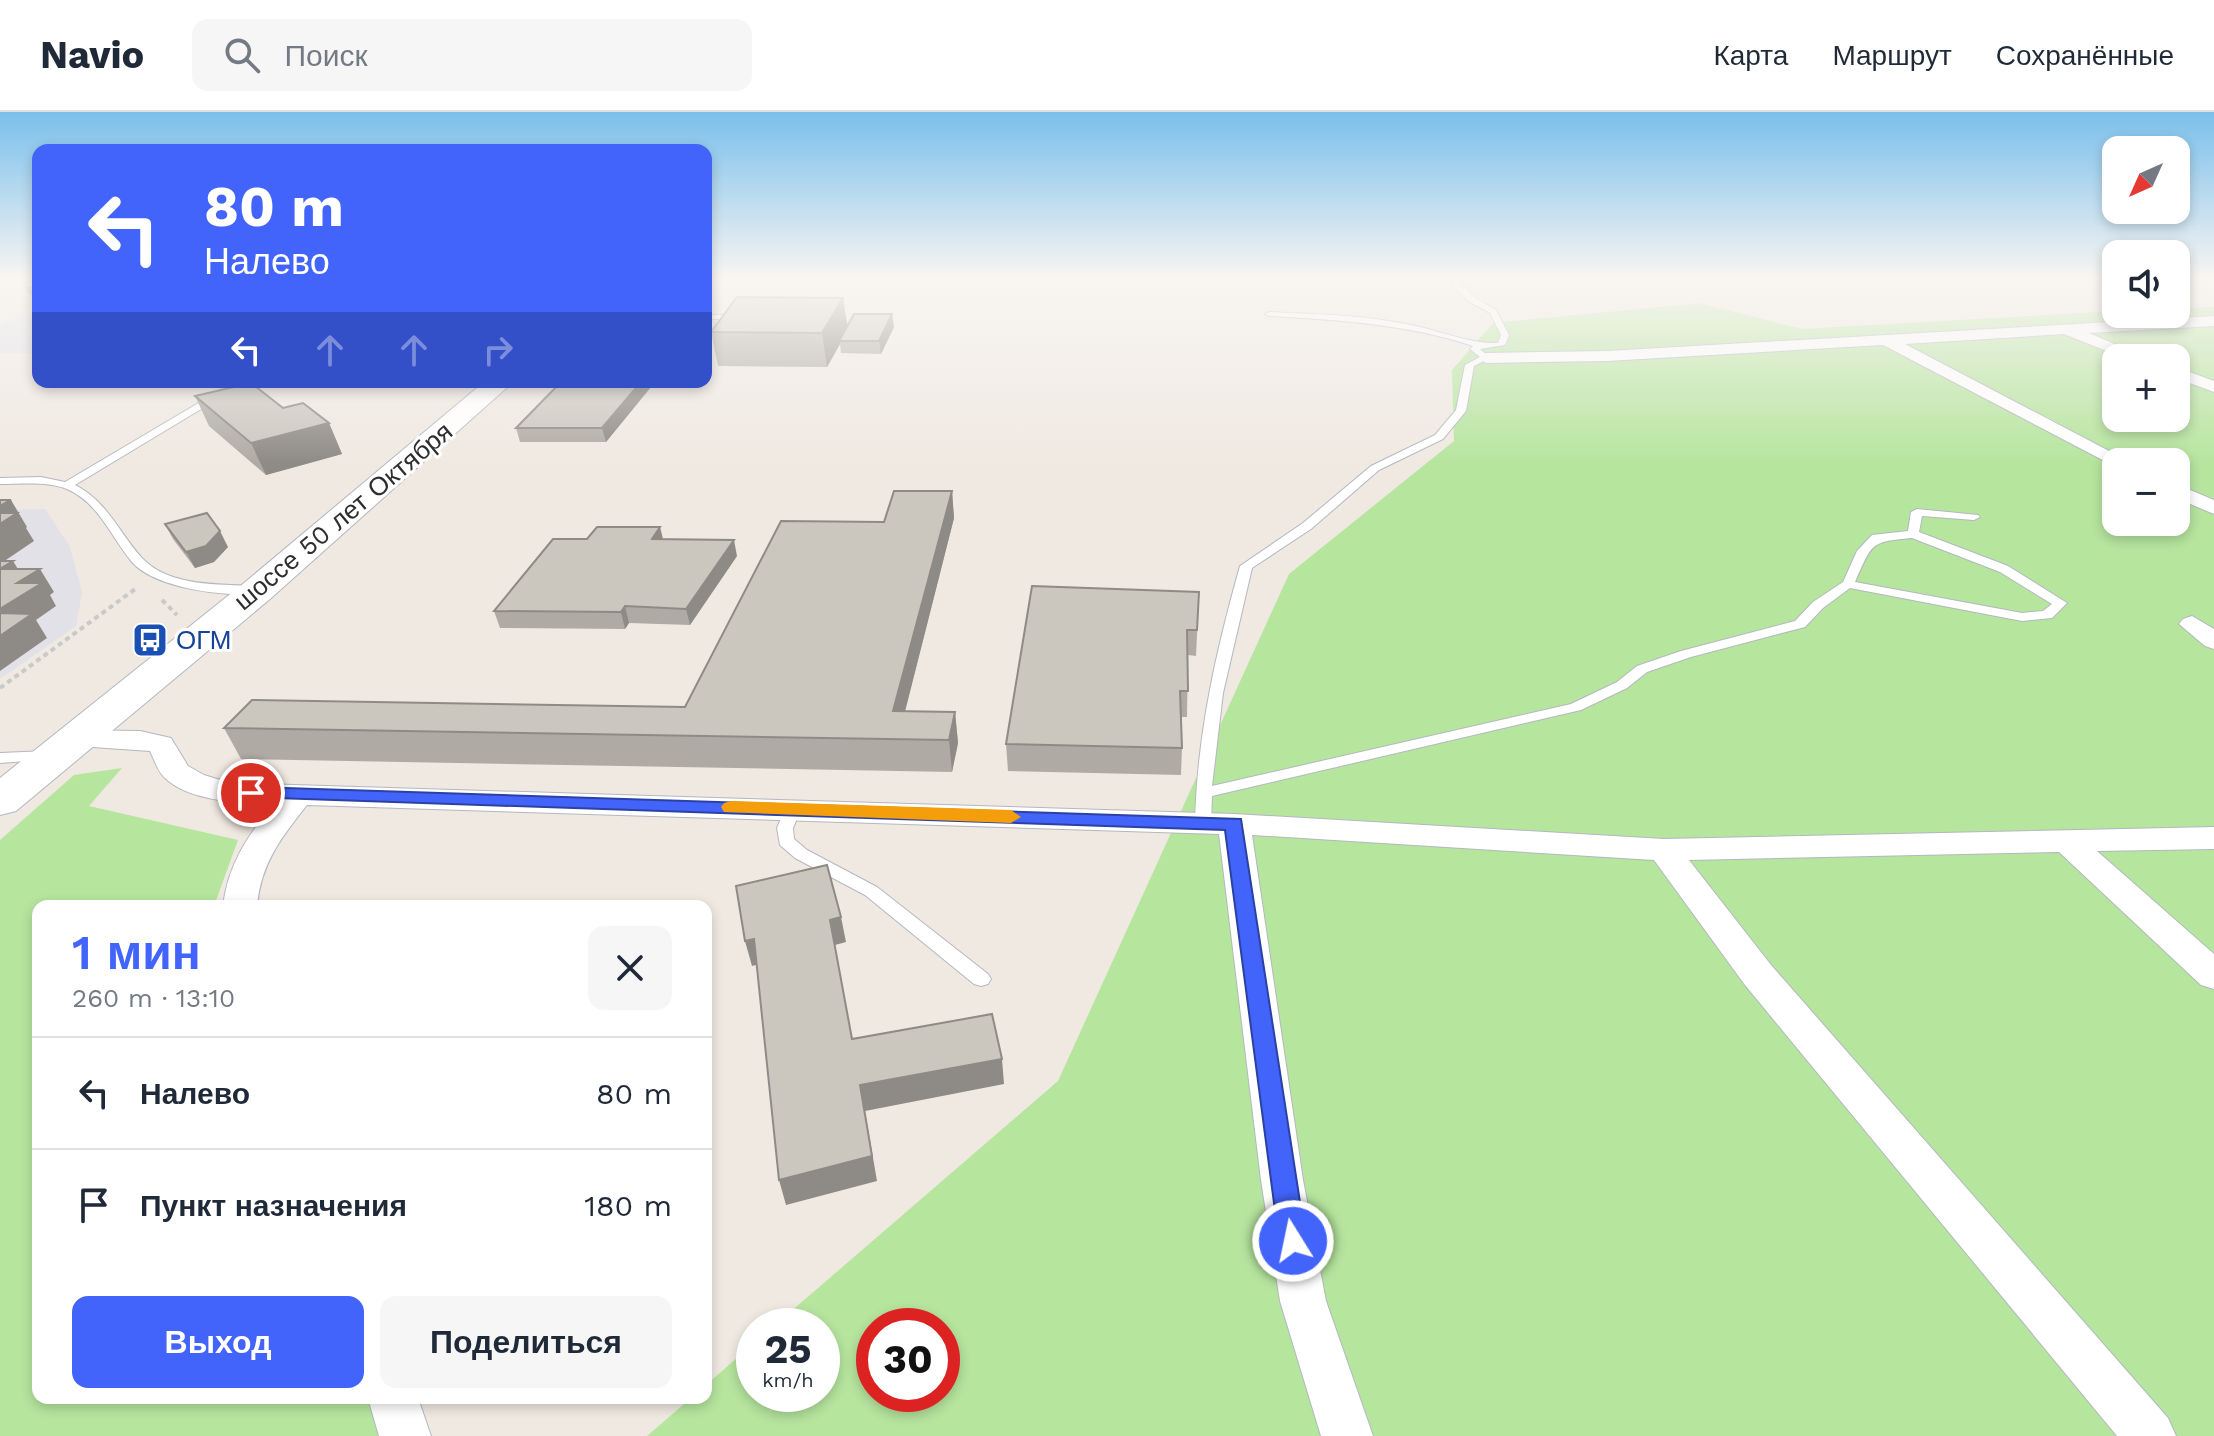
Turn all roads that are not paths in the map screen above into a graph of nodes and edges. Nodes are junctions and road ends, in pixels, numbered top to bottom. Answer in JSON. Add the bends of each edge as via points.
{"nodes":[{"id":1,"x":1462,"y":341,"type":"edge"},
{"id":2,"x":1503,"y":341,"type":"edge"},
{"id":3,"x":1854,"y":341,"type":"edge"},
{"id":4,"x":1886,"y":341,"type":"edge"},
{"id":5,"x":1483,"y":352,"type":"junction"},
{"id":6,"x":2190,"y":378,"type":"edge"},
{"id":7,"x":2214,"y":387,"type":"edge"},
{"id":8,"x":231,"y":388,"type":"edge"},
{"id":9,"x":493,"y":388,"type":"edge"},
{"id":10,"x":2102,"y":453,"type":"edge"},
{"id":11,"x":0,"y":481,"type":"edge"},
{"id":12,"x":69,"y":484,"type":"junction"},
{"id":13,"x":2190,"y":497,"type":"edge"},
{"id":14,"x":2214,"y":508,"type":"edge"},
{"id":15,"x":1974,"y":517,"type":"dead end"},
{"id":16,"x":1913,"y":534,"type":"junction"},
{"id":17,"x":1848,"y":584,"type":"junction"},
{"id":18,"x":257,"y":591,"type":"junction"},
{"id":19,"x":2192,"y":624,"type":"dead end"},
{"id":20,"x":2214,"y":641,"type":"edge"},
{"id":21,"x":64,"y":748,"type":"junction"},
{"id":22,"x":0,"y":758,"type":"edge"},
{"id":23,"x":299,"y":794,"type":"junction"},
{"id":24,"x":0,"y":801,"type":"edge"},
{"id":25,"x":793,"y":809,"type":"junction"},
{"id":26,"x":1213,"y":813,"type":"junction"},
{"id":27,"x":2214,"y":838,"type":"edge"},
{"id":28,"x":2065,"y":840,"type":"junction"},
{"id":29,"x":1664,"y":850,"type":"junction"},
{"id":30,"x":240,"y":900,"type":"edge"},
{"id":31,"x":2214,"y":975,"type":"edge"},
{"id":32,"x":981,"y":979,"type":"dead end"},
{"id":33,"x":395,"y":1404,"type":"edge"},
{"id":34,"x":405,"y":1436,"type":"edge"},
{"id":35,"x":1347,"y":1436,"type":"edge"},
{"id":36,"x":2150,"y":1436,"type":"edge"}],
"edges":[{"from":1,"to":5,"type":"lane"},
{"from":2,"to":5,"type":"lane"},
{"from":3,"to":5,"type":"street","via":[[1607,356]]},
{"from":4,"to":10,"type":"street"},
{"from":5,"to":26,"type":"lane","via":[[1470,365],[1461,411],[1439,437],[1375,468],[1307,526],[1246,566],[1207,728]]},
{"from":6,"to":7,"type":"street"},
{"from":8,"to":12,"type":"lane"},
{"from":9,"to":18,"type":"street","name":"шоссе 50 лет Октября"},
{"from":11,"to":12,"type":"lane"},
{"from":12,"to":18,"type":"lane","via":[[95,502],[132,554],[157,573],[191,585]]},
{"from":13,"to":14,"type":"street"},
{"from":15,"to":16,"type":"lane","via":[[1917,512]]},
{"from":16,"to":17,"type":"lane","via":[[1876,538],[1863,551]]},
{"from":16,"to":17,"type":"lane","via":[[2004,569],[2060,603],[2047,615],[2022,617]]},
{"from":17,"to":26,"type":"lane","via":[[1800,624],[1642,669],[1576,707]]},
{"from":18,"to":21,"type":"street","name":"шоссе 50 лет Октября"},
{"from":19,"to":20,"type":"street"},
{"from":21,"to":22,"type":"lane"},
{"from":21,"to":23,"type":"street","via":[[140,740],[161,744],[176,772],[193,782],[228,793]]},
{"from":21,"to":24,"type":"street","name":"шоссе 50 лет Октября"},
{"from":23,"to":25,"type":"street"},
{"from":23,"to":30,"type":"street","via":[[251,857],[241,880]]},
{"from":25,"to":26,"type":"street"},
{"from":25,"to":32,"type":"lane","via":[[786,841],[871,891]]},
{"from":26,"to":29,"type":"street"},
{"from":26,"to":35,"type":"street","via":[[1303,1301]]},
{"from":27,"to":28,"type":"street"},
{"from":28,"to":29,"type":"street"},
{"from":28,"to":31,"type":"street"},
{"from":29,"to":36,"type":"street","via":[[1758,975]]},
{"from":33,"to":34,"type":"street"}]}
